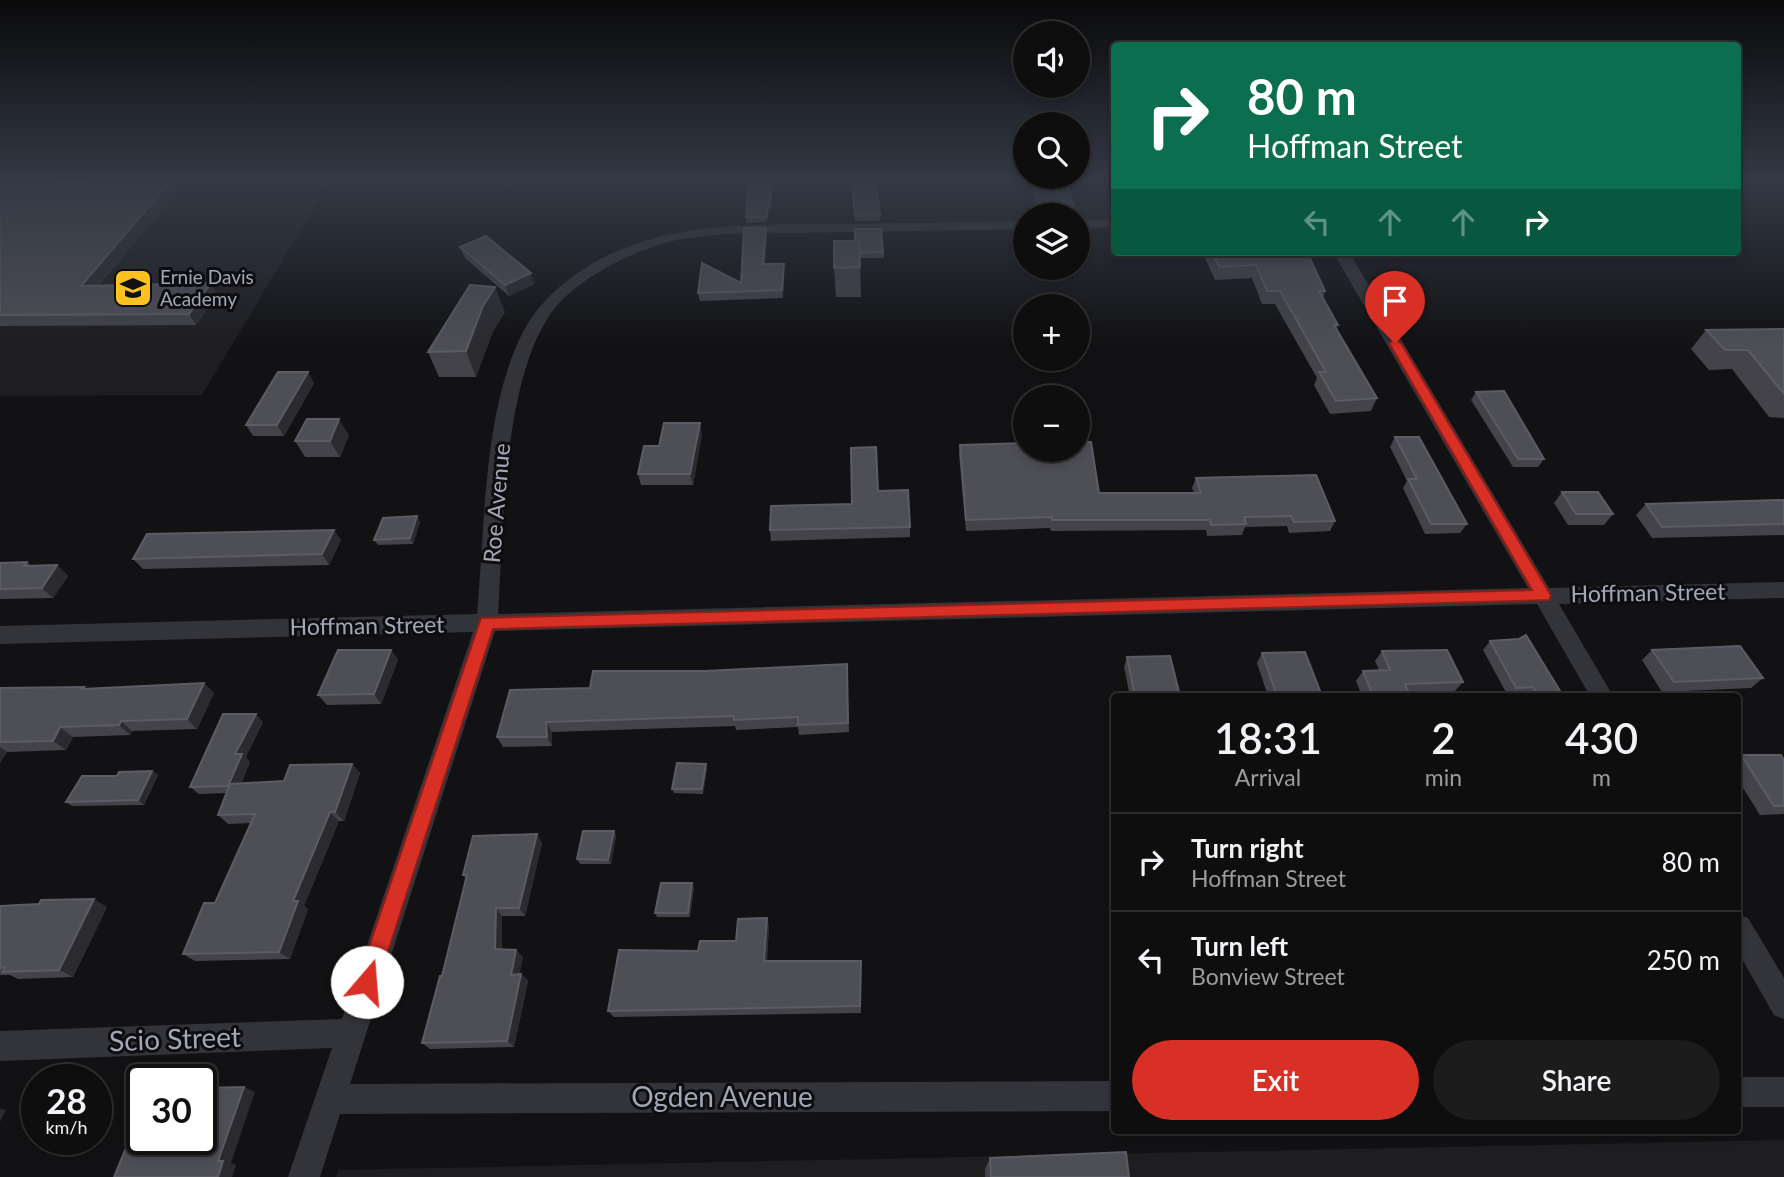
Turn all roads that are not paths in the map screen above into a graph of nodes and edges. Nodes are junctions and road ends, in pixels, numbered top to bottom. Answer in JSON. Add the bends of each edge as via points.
{"nodes":[{"id":1,"x":685,"y":236,"type":"edge"},
{"id":2,"x":1343,"y":256,"type":"edge"},
{"id":3,"x":1784,"y":590,"type":"edge"},
{"id":4,"x":1543,"y":596,"type":"junction"},
{"id":5,"x":487,"y":623,"type":"junction"},
{"id":6,"x":0,"y":635,"type":"edge"},
{"id":7,"x":1600,"y":693,"type":"edge"},
{"id":8,"x":1741,"y":932,"type":"edge"},
{"id":9,"x":1784,"y":1005,"type":"edge"},
{"id":10,"x":351,"y":1033,"type":"junction"},
{"id":11,"x":0,"y":1046,"type":"edge"},
{"id":12,"x":1784,"y":1091,"type":"edge"},
{"id":13,"x":1741,"y":1092,"type":"edge"},
{"id":14,"x":1111,"y":1096,"type":"edge"},
{"id":15,"x":328,"y":1099,"type":"junction"},
{"id":16,"x":304,"y":1177,"type":"edge"}],
"edges":[{"from":1,"to":5,"type":"street","name":"Roe Avenue","via":[[640,246],[600,265],[544,310],[528,338],[502,434]]},
{"from":2,"to":4,"type":"street"},
{"from":3,"to":4,"type":"street","name":"Hoffman Street"},
{"from":4,"to":5,"type":"street","name":"Hoffman Street"},
{"from":4,"to":7,"type":"street"},
{"from":5,"to":6,"type":"street","name":"Hoffman Street"},
{"from":5,"to":10,"type":"street","name":"Roe Avenue"},
{"from":8,"to":9,"type":"street"},
{"from":10,"to":11,"type":"street","name":"Scio Street"},
{"from":10,"to":15,"type":"street","name":"Roe Avenue"},
{"from":12,"to":13,"type":"street"},
{"from":14,"to":15,"type":"street","name":"Ogden Avenue"},
{"from":15,"to":16,"type":"street","name":"Roe Avenue"}]}
